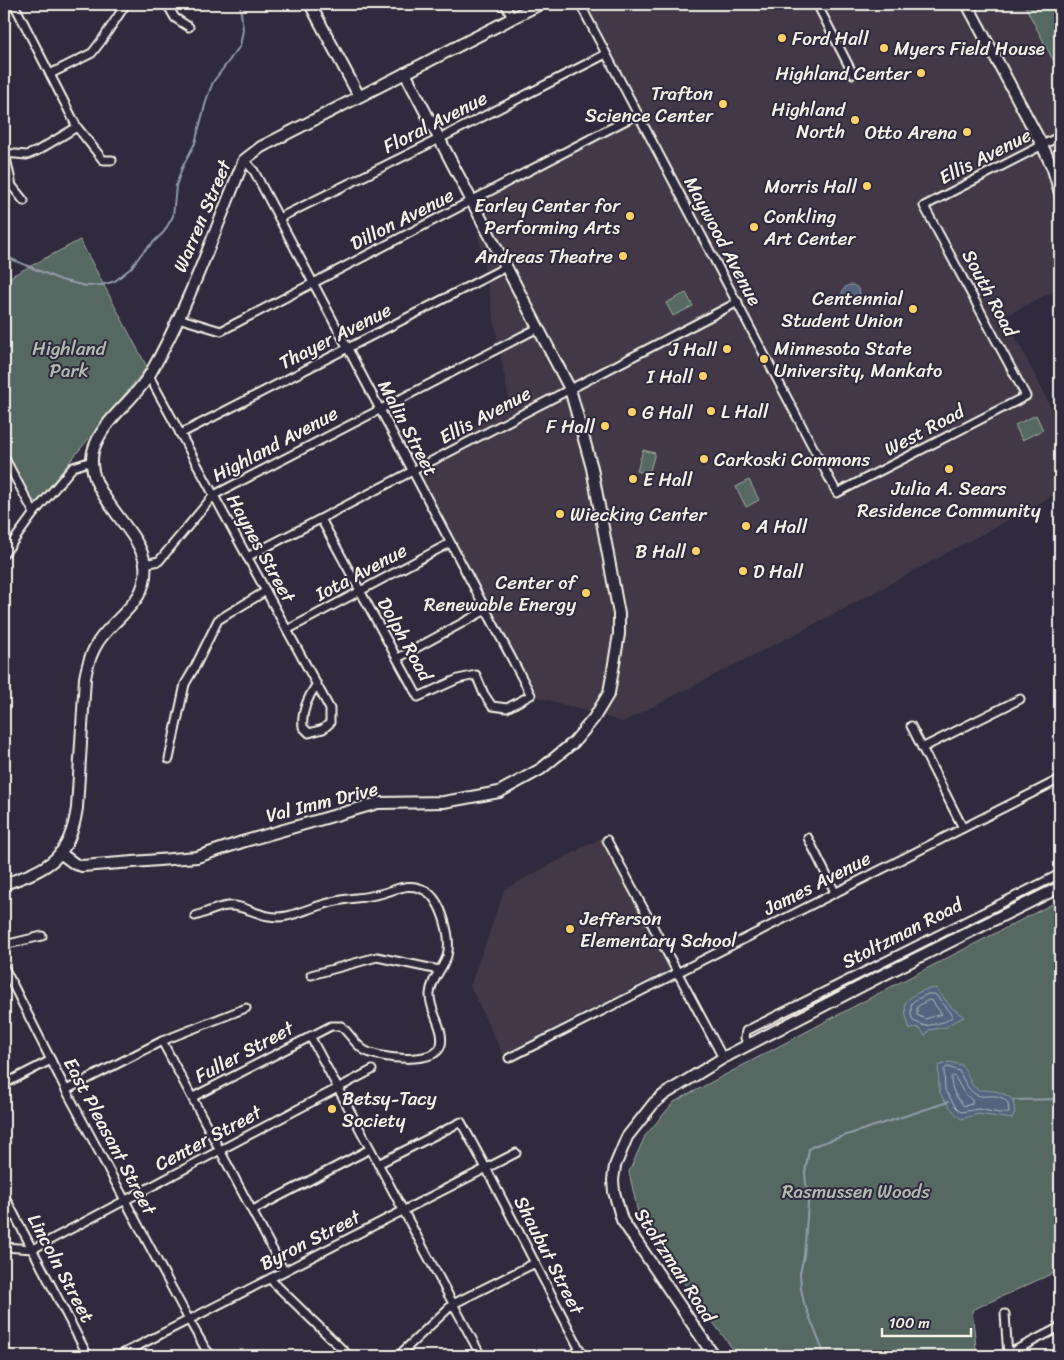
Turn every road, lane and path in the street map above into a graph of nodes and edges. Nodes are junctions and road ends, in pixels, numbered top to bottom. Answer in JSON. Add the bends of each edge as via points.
{"nodes":[{"id":1,"x":14,"y":4,"type":"edge"},
{"id":2,"x":126,"y":4,"type":"edge"},
{"id":3,"x":167,"y":4,"type":"edge"},
{"id":4,"x":310,"y":4,"type":"edge"},
{"id":5,"x":505,"y":4,"type":"edge"},
{"id":6,"x":540,"y":4,"type":"edge"},
{"id":7,"x":580,"y":4,"type":"edge"},
{"id":8,"x":817,"y":4,"type":"edge"},
{"id":9,"x":966,"y":4,"type":"edge"},
{"id":10,"x":512,"y":18,"type":"junction"},
{"id":11,"x":189,"y":27,"type":"dead end"},
{"id":12,"x":606,"y":54,"type":"junction"},
{"id":13,"x":405,"y":73,"type":"junction"},
{"id":14,"x":50,"y":74,"type":"junction"},
{"id":15,"x":853,"y":74,"type":"dead end"},
{"id":16,"x":359,"y":96,"type":"junction"},
{"id":17,"x":638,"y":114,"type":"junction"},
{"id":18,"x":77,"y":127,"type":"junction"},
{"id":19,"x":1060,"y":136,"type":"edge"},
{"id":20,"x":439,"y":139,"type":"junction"},
{"id":21,"x":1042,"y":145,"type":"junction"},
{"id":22,"x":4,"y":153,"type":"edge"},
{"id":23,"x":112,"y":160,"type":"dead end"},
{"id":24,"x":244,"y":160,"type":"junction"},
{"id":25,"x":1060,"y":193,"type":"edge"},
{"id":26,"x":24,"y":201,"type":"dead end"},
{"id":27,"x":472,"y":201,"type":"junction"},
{"id":28,"x":924,"y":206,"type":"joint"},
{"id":29,"x":279,"y":218,"type":"junction"},
{"id":30,"x":506,"y":267,"type":"junction"},
{"id":31,"x":313,"y":283,"type":"junction"},
{"id":32,"x":738,"y":302,"type":"junction"},
{"id":33,"x":178,"y":318,"type":"junction"},
{"id":34,"x":538,"y":328,"type":"junction"},
{"id":35,"x":347,"y":348,"type":"junction"},
{"id":36,"x":149,"y":376,"type":"junction"},
{"id":37,"x":570,"y":389,"type":"junction"},
{"id":38,"x":1026,"y":396,"type":"joint"},
{"id":39,"x":380,"y":409,"type":"junction"},
{"id":40,"x":180,"y":434,"type":"junction"},
{"id":41,"x":4,"y":460,"type":"edge"},
{"id":42,"x":92,"y":461,"type":"junction"},
{"id":43,"x":412,"y":471,"type":"junction"},
{"id":44,"x":837,"y":493,"type":"joint"},
{"id":45,"x":214,"y":495,"type":"junction"},
{"id":46,"x":34,"y":513,"type":"junction"},
{"id":47,"x":321,"y":518,"type":"junction"},
{"id":48,"x":450,"y":543,"type":"junction"},
{"id":49,"x":4,"y":554,"type":"edge"},
{"id":50,"x":247,"y":557,"type":"junction"},
{"id":51,"x":145,"y":564,"type":"junction"},
{"id":52,"x":266,"y":591,"type":"junction"},
{"id":53,"x":360,"y":592,"type":"junction"},
{"id":54,"x":486,"y":610,"type":"junction"},
{"id":55,"x":287,"y":630,"type":"junction"},
{"id":56,"x":398,"y":658,"type":"junction"},
{"id":57,"x":316,"y":684,"type":"junction"},
{"id":58,"x":1020,"y":699,"type":"dead end"},
{"id":59,"x":513,"y":705,"type":"joint"},
{"id":60,"x":911,"y":726,"type":"dead end"},
{"id":61,"x":922,"y":748,"type":"junction"},
{"id":62,"x":170,"y":759,"type":"dead end"},
{"id":63,"x":1060,"y":779,"type":"edge"},
{"id":64,"x":963,"y":828,"type":"junction"},
{"id":65,"x":808,"y":838,"type":"dead end"},
{"id":66,"x":607,"y":840,"type":"dead end"},
{"id":67,"x":60,"y":853,"type":"junction"},
{"id":68,"x":1060,"y":874,"type":"edge"},
{"id":69,"x":4,"y":884,"type":"edge"},
{"id":70,"x":1060,"y":887,"type":"edge"},
{"id":71,"x":834,"y":892,"type":"junction"},
{"id":72,"x":195,"y":916,"type":"dead end"},
{"id":73,"x":42,"y":936,"type":"dead end"},
{"id":74,"x":4,"y":945,"type":"edge"},
{"id":75,"x":4,"y":967,"type":"edge"},
{"id":76,"x":439,"y":970,"type":"junction"},
{"id":77,"x":677,"y":972,"type":"junction"},
{"id":78,"x":311,"y":975,"type":"dead end"},
{"id":79,"x":246,"y":1008,"type":"dead end"},
{"id":80,"x":310,"y":1036,"type":"junction"},
{"id":81,"x":162,"y":1041,"type":"junction"},
{"id":82,"x":749,"y":1044,"type":"junction"},
{"id":83,"x":508,"y":1058,"type":"dead end"},
{"id":84,"x":723,"y":1058,"type":"junction"},
{"id":85,"x":51,"y":1060,"type":"junction"},
{"id":86,"x":372,"y":1070,"type":"dead end"},
{"id":87,"x":4,"y":1084,"type":"edge"},
{"id":88,"x":337,"y":1088,"type":"junction"},
{"id":89,"x":66,"y":1090,"type":"junction"},
{"id":90,"x":193,"y":1097,"type":"junction"},
{"id":91,"x":370,"y":1149,"type":"junction"},
{"id":92,"x":220,"y":1150,"type":"junction"},
{"id":93,"x":516,"y":1153,"type":"dead end"},
{"id":94,"x":378,"y":1164,"type":"junction"},
{"id":95,"x":486,"y":1168,"type":"junction"},
{"id":96,"x":4,"y":1196,"type":"edge"},
{"id":97,"x":126,"y":1200,"type":"junction"},
{"id":98,"x":252,"y":1210,"type":"junction"},
{"id":99,"x":403,"y":1210,"type":"junction"},
{"id":100,"x":4,"y":1247,"type":"edge"},
{"id":101,"x":33,"y":1249,"type":"junction"},
{"id":102,"x":535,"y":1263,"type":"junction"},
{"id":103,"x":284,"y":1271,"type":"junction"},
{"id":104,"x":270,"y":1279,"type":"junction"},
{"id":105,"x":453,"y":1304,"type":"junction"},
{"id":106,"x":1005,"y":1314,"type":"dead end"},
{"id":107,"x":189,"y":1320,"type":"junction"},
{"id":108,"x":1060,"y":1327,"type":"edge"},
{"id":109,"x":582,"y":1353,"type":"edge"},
{"id":110,"x":1008,"y":1355,"type":"edge"},
{"id":111,"x":88,"y":1356,"type":"edge"},
{"id":112,"x":118,"y":1356,"type":"edge"},
{"id":113,"x":212,"y":1356,"type":"edge"},
{"id":114,"x":349,"y":1356,"type":"edge"},
{"id":115,"x":398,"y":1356,"type":"edge"},
{"id":116,"x":481,"y":1356,"type":"edge"},
{"id":117,"x":570,"y":1356,"type":"edge"},
{"id":118,"x":714,"y":1356,"type":"edge"}],
"edges":[{"from":1,"to":14,"type":"street"},
{"from":2,"to":14,"type":"street","via":[[92,53]]},
{"from":3,"to":11,"type":"street","via":[[175,18]]},
{"from":4,"to":16,"type":"street"},
{"from":5,"to":10,"type":"street"},
{"from":6,"to":10,"type":"street","name":"Warren Street"},
{"from":7,"to":12,"type":"street","name":"Maywood Avenue"},
{"from":8,"to":15,"type":"street"},
{"from":9,"to":21,"type":"street"},
{"from":10,"to":13,"type":"street","name":"Warren Street"},
{"from":12,"to":17,"type":"street","name":"Maywood Avenue"},
{"from":12,"to":20,"type":"street","name":"Floral Avenue"},
{"from":13,"to":16,"type":"street","name":"Warren Street"},
{"from":13,"to":20,"type":"street","name":"Val Imm Drive"},
{"from":14,"to":18,"type":"street"},
{"from":16,"to":24,"type":"street","name":"Warren Street","via":[[262,147]]},
{"from":17,"to":27,"type":"street","name":"Dillon Avenue"},
{"from":17,"to":32,"type":"street","name":"Maywood Avenue"},
{"from":18,"to":22,"type":"street","via":[[27,155]]},
{"from":18,"to":23,"type":"street","via":[[103,160]]},
{"from":19,"to":21,"type":"street","name":"Ellis Avenue"},
{"from":20,"to":27,"type":"street","name":"Val Imm Drive"},
{"from":20,"to":29,"type":"street","name":"Floral Avenue"},
{"from":21,"to":25,"type":"street"},
{"from":21,"to":28,"type":"street","name":"Ellis Avenue"},
{"from":22,"to":26,"type":"street","via":[[12,186]]},
{"from":24,"to":29,"type":"street","name":"Malin Street","via":[[254,171]]},
{"from":24,"to":33,"type":"street","name":"Warren Street"},
{"from":27,"to":30,"type":"street","name":"Val Imm Drive"},
{"from":27,"to":31,"type":"street","name":"Dillon Avenue"},
{"from":28,"to":38,"type":"street","name":"South Road"},
{"from":29,"to":31,"type":"street","name":"Malin Street"},
{"from":30,"to":34,"type":"street","name":"Val Imm Drive"},
{"from":30,"to":35,"type":"street","name":"Thayer Avenue"},
{"from":31,"to":33,"type":"street","name":"Dillon Avenue","via":[[221,331]]},
{"from":31,"to":35,"type":"street","name":"Malin Street"},
{"from":32,"to":37,"type":"street","name":"Ellis Avenue"},
{"from":32,"to":44,"type":"street","name":"Maywood Avenue"},
{"from":33,"to":36,"type":"street","name":"Warren Street"},
{"from":34,"to":37,"type":"street","name":"Val Imm Drive"},
{"from":34,"to":39,"type":"street","name":"Highland Avenue"},
{"from":35,"to":39,"type":"street","name":"Malin Street"},
{"from":35,"to":40,"type":"street","name":"Thayer Avenue"},
{"from":36,"to":40,"type":"street","name":"Haynes Street"},
{"from":36,"to":42,"type":"street","name":"Warren Street","via":[[100,436]]},
{"from":37,"to":43,"type":"street","name":"Ellis Avenue"},
{"from":37,"to":67,"type":"street","name":"Val Imm Drive","via":[[592,468],[619,614],[619,634],[608,693],[594,718],[574,742],[540,769],[499,792],[444,802],[378,803],[197,857],[82,866]]},
{"from":38,"to":44,"type":"street","name":"West Road"},
{"from":39,"to":43,"type":"street","name":"Malin Street"},
{"from":39,"to":45,"type":"street","name":"Highland Avenue"},
{"from":40,"to":45,"type":"street","name":"Haynes Street"},
{"from":41,"to":46,"type":"street"},
{"from":42,"to":46,"type":"street","via":[[73,467]]},
{"from":42,"to":51,"type":"street","via":[[97,482]]},
{"from":43,"to":47,"type":"street","name":"Ellis Avenue"},
{"from":43,"to":48,"type":"street","name":"Malin Street"},
{"from":45,"to":50,"type":"street","name":"Haynes Street"},
{"from":45,"to":51,"type":"street","name":"Highland Avenue","via":[[159,561]]},
{"from":46,"to":49,"type":"street"},
{"from":47,"to":50,"type":"street","name":"Ellis Avenue"},
{"from":47,"to":53,"type":"street","name":"Dolph Road"},
{"from":48,"to":53,"type":"street","name":"Iota Avenue"},
{"from":48,"to":54,"type":"street","name":"Malin Street"},
{"from":50,"to":52,"type":"street","name":"Haynes Street"},
{"from":51,"to":67,"type":"street","via":[[136,601],[105,634],[88,662],[77,808],[74,826]]},
{"from":52,"to":55,"type":"street","name":"Haynes Street"},
{"from":52,"to":62,"type":"street","via":[[218,620],[185,684]]},
{"from":53,"to":55,"type":"street","name":"Iota Avenue"},
{"from":53,"to":56,"type":"street","name":"Dolph Road"},
{"from":54,"to":56,"type":"street"},
{"from":54,"to":59,"type":"street","name":"Malin Street","via":[[530,695]]},
{"from":55,"to":57,"type":"street","name":"Haynes Street"},
{"from":56,"to":59,"type":"street","name":"Dolph Road","via":[[418,697],[476,674],[492,706],[507,708]]},
{"from":57,"to":57,"type":"street","name":"Haynes Street","via":[[303,713],[303,727],[309,733],[330,723],[330,709]]},
{"from":58,"to":61,"type":"street"},
{"from":60,"to":61,"type":"street"},
{"from":61,"to":64,"type":"street"},
{"from":63,"to":64,"type":"street","name":"James Avenue"},
{"from":64,"to":71,"type":"street","name":"James Avenue"},
{"from":65,"to":71,"type":"street"},
{"from":66,"to":77,"type":"street"},
{"from":67,"to":69,"type":"street","via":[[42,869]]},
{"from":68,"to":82,"type":"street","name":"Stoltzman Road","via":[[746,1031],[745,1038]]},
{"from":70,"to":82,"type":"street","name":"Stoltzman Road"},
{"from":71,"to":77,"type":"street","name":"James Avenue"},
{"from":72,"to":76,"type":"street","via":[[228,906],[264,916],[286,916],[337,901],[414,886],[428,892],[441,911],[448,935],[448,949]]},
{"from":73,"to":74,"type":"street"},
{"from":75,"to":85,"type":"street","name":"East Pleasant Street"},
{"from":76,"to":78,"type":"street","via":[[377,958]]},
{"from":76,"to":80,"type":"street","name":"Fuller Street","via":[[430,989],[430,997],[442,1041],[433,1055],[405,1058],[372,1054],[358,1045],[341,1026],[331,1026]]},
{"from":77,"to":83,"type":"street","name":"James Avenue"},
{"from":77,"to":84,"type":"street"},
{"from":79,"to":81,"type":"street"},
{"from":80,"to":88,"type":"street"},
{"from":80,"to":90,"type":"street","name":"Fuller Street"},
{"from":81,"to":89,"type":"street"},
{"from":81,"to":90,"type":"street"},
{"from":82,"to":84,"type":"street","name":"Stoltzman Road"},
{"from":84,"to":118,"type":"street","name":"Stoltzman Road","via":[[654,1103],[626,1137],[615,1166],[614,1180],[622,1220]]},
{"from":85,"to":87,"type":"street"},
{"from":85,"to":89,"type":"street","name":"East Pleasant Street"},
{"from":86,"to":88,"type":"street","name":"Center Street"},
{"from":88,"to":91,"type":"street"},
{"from":88,"to":92,"type":"street","name":"Center Street"},
{"from":89,"to":97,"type":"street","name":"East Pleasant Street"},
{"from":90,"to":92,"type":"street"},
{"from":91,"to":94,"type":"street"},
{"from":91,"to":98,"type":"street"},
{"from":92,"to":97,"type":"street","name":"Center Street"},
{"from":92,"to":98,"type":"street"},
{"from":93,"to":95,"type":"street","name":"Byron Street"},
{"from":94,"to":95,"type":"street","name":"Shaubut Street","via":[[461,1122]]},
{"from":94,"to":99,"type":"street"},
{"from":95,"to":99,"type":"street","name":"Byron Street"},
{"from":95,"to":102,"type":"street","name":"Shaubut Street"},
{"from":96,"to":101,"type":"street","name":"Lincoln Street"},
{"from":97,"to":101,"type":"street","name":"Center Street"},
{"from":97,"to":107,"type":"street","name":"East Pleasant Street"},
{"from":98,"to":103,"type":"street"},
{"from":99,"to":103,"type":"street","name":"Byron Street"},
{"from":99,"to":105,"type":"street"},
{"from":100,"to":101,"type":"street"},
{"from":101,"to":111,"type":"street","name":"Lincoln Street"},
{"from":102,"to":105,"type":"street"},
{"from":102,"to":109,"type":"street","name":"Shaubut Street"},
{"from":103,"to":104,"type":"street","name":"Byron Street"},
{"from":104,"to":107,"type":"street","name":"Byron Street"},
{"from":104,"to":114,"type":"street"},
{"from":105,"to":115,"type":"street"},
{"from":105,"to":116,"type":"street"},
{"from":106,"to":110,"type":"street"},
{"from":107,"to":112,"type":"street","name":"Byron Street"},
{"from":107,"to":113,"type":"street","name":"East Pleasant Street"},
{"from":108,"to":110,"type":"street"},
{"from":109,"to":117,"type":"street"}]}
